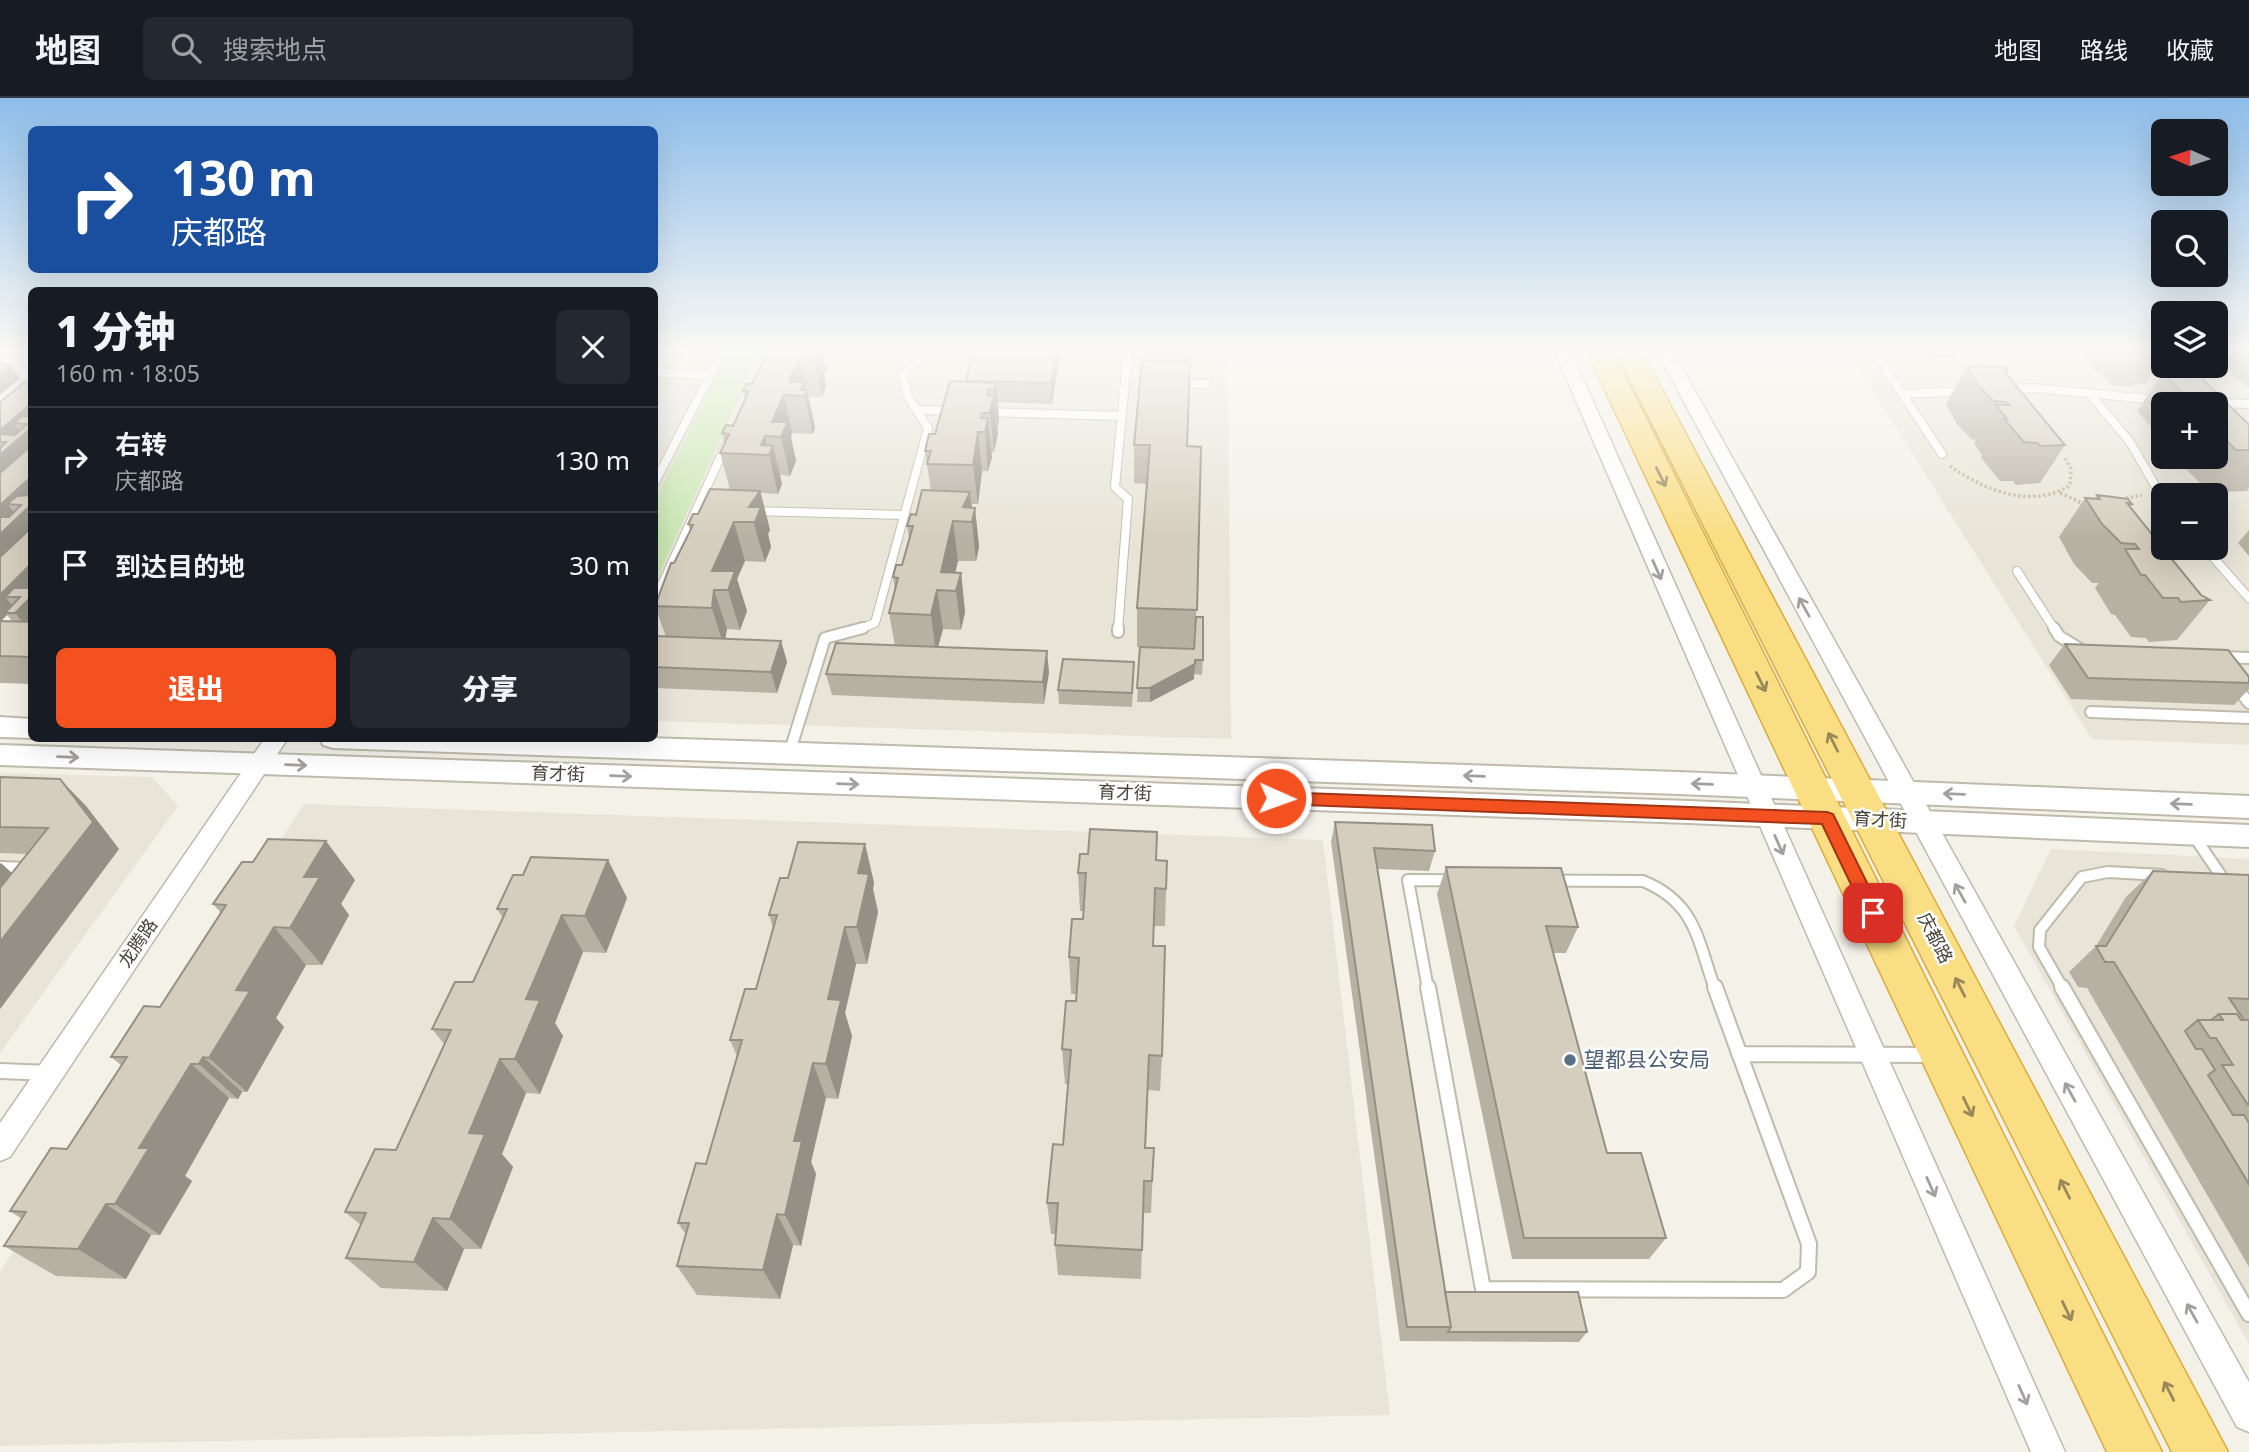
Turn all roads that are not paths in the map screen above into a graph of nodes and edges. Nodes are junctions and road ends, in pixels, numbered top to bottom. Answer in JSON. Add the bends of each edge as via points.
{"nodes":[{"id":1,"x":690,"y":413,"type":"edge"},
{"id":2,"x":919,"y":413,"type":"edge"},
{"id":3,"x":1026,"y":413,"type":"edge"},
{"id":4,"x":1590,"y":413,"type":"edge"},
{"id":5,"x":1630,"y":413,"type":"edge"},
{"id":6,"x":1661,"y":413,"type":"edge"},
{"id":7,"x":1698,"y":413,"type":"edge"},
{"id":8,"x":1915,"y":413,"type":"edge"},
{"id":9,"x":2106,"y":413,"type":"edge"},
{"id":10,"x":1122,"y":416,"type":"joint"},
{"id":11,"x":731,"y":436,"type":"edge"},
{"id":12,"x":1942,"y":454,"type":"road end"},
{"id":13,"x":658,"y":476,"type":"edge"},
{"id":14,"x":2154,"y":483,"type":"edge"},
{"id":15,"x":697,"y":509,"type":"junction"},
{"id":16,"x":711,"y":509,"type":"edge"},
{"id":17,"x":738,"y":510,"type":"edge"},
{"id":18,"x":904,"y":515,"type":"junction"},
{"id":19,"x":2216,"y":560,"type":"edge"},
{"id":20,"x":2017,"y":571,"type":"dead end"},
{"id":21,"x":658,"y":592,"type":"edge"},
{"id":22,"x":2249,"y":598,"type":"edge"},
{"id":23,"x":1118,"y":632,"type":"dead end"},
{"id":24,"x":2089,"y":651,"type":"edge"},
{"id":25,"x":2249,"y":658,"type":"edge"},
{"id":26,"x":2220,"y":666,"type":"edge"},
{"id":27,"x":2227,"y":676,"type":"edge"},
{"id":28,"x":2249,"y":704,"type":"edge"},
{"id":29,"x":2091,"y":712,"type":"dead end"},
{"id":30,"x":2249,"y":718,"type":"edge"},
{"id":31,"x":0,"y":727,"type":"edge"},
{"id":32,"x":28,"y":729,"type":"edge"},
{"id":33,"x":274,"y":742,"type":"edge"},
{"id":34,"x":447,"y":742,"type":"edge"},
{"id":35,"x":789,"y":754,"type":"junction"},
{"id":36,"x":0,"y":755,"type":"edge"},
{"id":37,"x":260,"y":764,"type":"junction"},
{"id":38,"x":1753,"y":786,"type":"junction"},
{"id":39,"x":1905,"y":792,"type":"junction"},
{"id":40,"x":1820,"y":803,"type":"junction"},
{"id":41,"x":1866,"y":805,"type":"junction"},
{"id":42,"x":2249,"y":807,"type":"edge"},
{"id":43,"x":1766,"y":815,"type":"junction"},
{"id":44,"x":1922,"y":822,"type":"junction"},
{"id":45,"x":2193,"y":834,"type":"junction"},
{"id":46,"x":2249,"y":836,"type":"edge"},
{"id":47,"x":0,"y":867,"type":"edge"},
{"id":48,"x":2172,"y":875,"type":"edge"},
{"id":49,"x":36,"y":878,"type":"edge"},
{"id":50,"x":2236,"y":898,"type":"edge"},
{"id":51,"x":1739,"y":1054,"type":"junction"},
{"id":52,"x":1872,"y":1055,"type":"junction"},
{"id":53,"x":1942,"y":1055,"type":"junction"},
{"id":54,"x":0,"y":1071,"type":"edge"},
{"id":55,"x":50,"y":1073,"type":"junction"},
{"id":56,"x":0,"y":1147,"type":"edge"},
{"id":57,"x":2249,"y":1314,"type":"edge"},
{"id":58,"x":2249,"y":1415,"type":"edge"},
{"id":59,"x":2048,"y":1452,"type":"edge"},
{"id":60,"x":2135,"y":1452,"type":"edge"},
{"id":61,"x":2201,"y":1452,"type":"edge"}],
"edges":[{"from":1,"to":13,"type":"lane"},
{"from":2,"to":18,"type":"lane","via":[[928,428]]},
{"from":3,"to":10,"type":"lane"},
{"from":4,"to":38,"type":"street","one_way":true},
{"from":5,"to":40,"type":"highway","one_way":true},
{"from":41,"to":6,"type":"highway","name":"庆都路","one_way":true},
{"from":39,"to":7,"type":"street","one_way":true},
{"from":8,"to":12,"type":"lane"},
{"from":9,"to":14,"type":"lane","via":[[2130,442]]},
{"from":10,"to":23,"type":"lane","via":[[1115,487],[1128,499]]},
{"from":11,"to":15,"type":"lane"},
{"from":15,"to":16,"type":"lane"},
{"from":15,"to":21,"type":"lane"},
{"from":17,"to":18,"type":"lane"},
{"from":18,"to":35,"type":"lane","via":[[875,623],[825,638]]},
{"from":19,"to":22,"type":"lane"},
{"from":20,"to":24,"type":"lane","via":[[2059,636]]},
{"from":25,"to":26,"type":"lane","via":[[2213,657]]},
{"from":27,"to":28,"type":"lane"},
{"from":29,"to":30,"type":"lane"},
{"from":31,"to":32,"type":"street"},
{"from":33,"to":37,"type":"street","name":"龙腾路"},
{"from":34,"to":35,"type":"street","name":"育才街"},
{"from":38,"to":35,"type":"street","name":"育才街","one_way":true},
{"from":36,"to":37,"type":"street","name":"育才街","one_way":true},
{"from":37,"to":43,"type":"street","name":"育才街","one_way":true},
{"from":37,"to":55,"type":"street","name":"龙腾路"},
{"from":38,"to":40,"type":"street","name":"育才街"},
{"from":38,"to":43,"type":"street"},
{"from":39,"to":41,"type":"street","name":"育才街"},
{"from":42,"to":39,"type":"street","name":"育才街","one_way":true},
{"from":39,"to":44,"type":"street"},
{"from":40,"to":41,"type":"street","name":"育才街"},
{"from":40,"to":43,"type":"street","name":"育才街"},
{"from":40,"to":53,"type":"highway"},
{"from":41,"to":44,"type":"street","name":"育才街"},
{"from":61,"to":41,"type":"highway","name":"庆都路","one_way":true},
{"from":43,"to":52,"type":"street","one_way":true},
{"from":44,"to":45,"type":"street","name":"育才街"},
{"from":58,"to":44,"type":"street","one_way":true},
{"from":45,"to":46,"type":"street","name":"育才街"},
{"from":45,"to":50,"type":"lane"},
{"from":47,"to":49,"type":"lane","via":[[44,869]]},
{"from":48,"to":57,"type":"lane","via":[[2108,872],[2082,877],[2040,930],[2039,947]]},
{"from":51,"to":51,"type":"lane","via":[[1809,1244],[1808,1272],[1783,1290],[1483,1289],[1408,880],[1643,881],[1667,891],[1687,912]]},
{"from":51,"to":52,"type":"lane"},
{"from":52,"to":53,"type":"lane"},
{"from":52,"to":59,"type":"street","one_way":true},
{"from":53,"to":60,"type":"highway","one_way":true},
{"from":54,"to":55,"type":"lane"},
{"from":55,"to":56,"type":"street","name":"龙腾路"}]}
